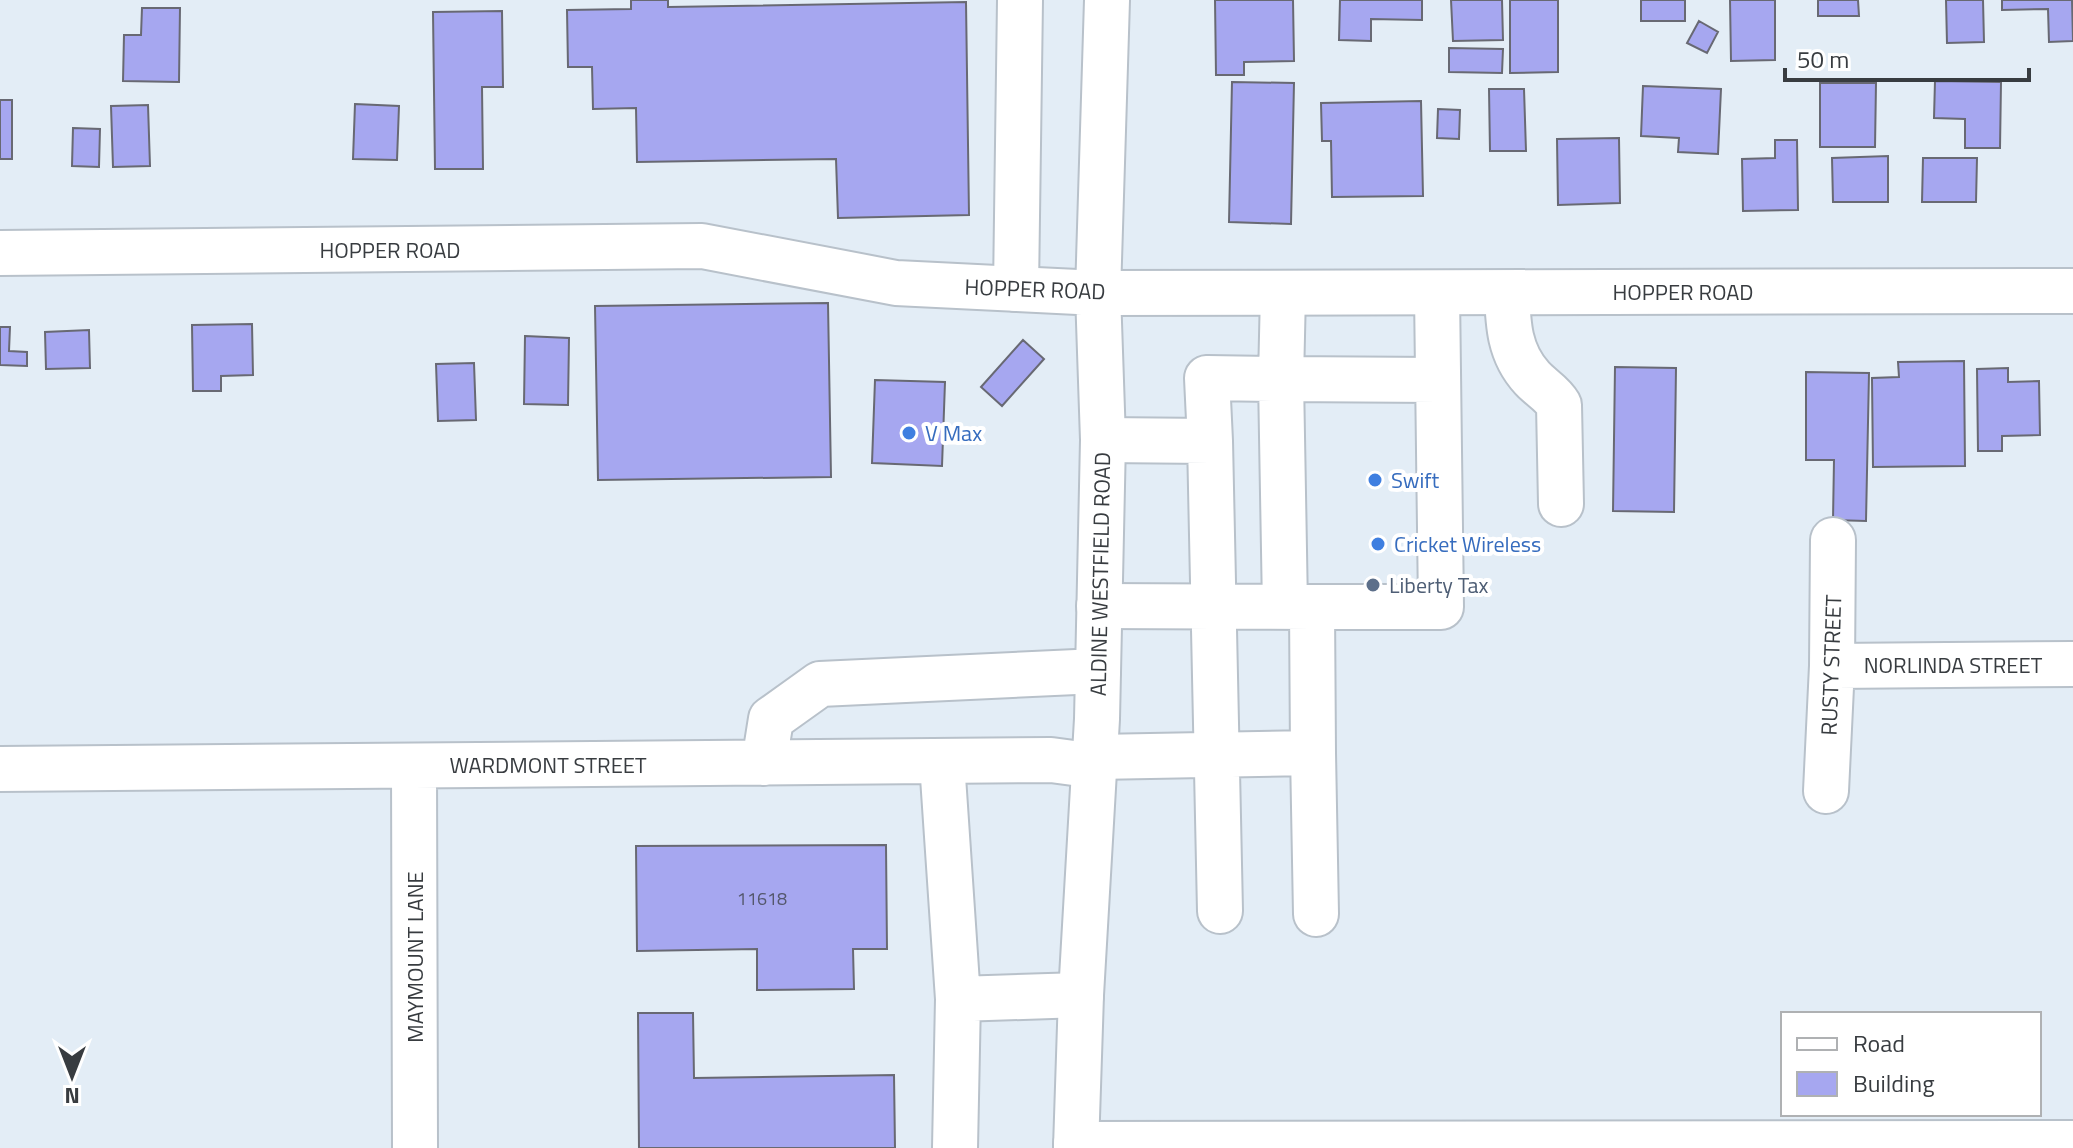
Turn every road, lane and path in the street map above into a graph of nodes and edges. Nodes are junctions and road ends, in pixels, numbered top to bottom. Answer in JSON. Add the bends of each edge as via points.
{"nodes":[{"id":1,"x":1020,"y":0,"type":"edge"},
{"id":2,"x":1107,"y":0,"type":"edge"},
{"id":3,"x":0,"y":253,"type":"edge"},
{"id":4,"x":1016,"y":289,"type":"junction"},
{"id":5,"x":2073,"y":291,"type":"edge"},
{"id":6,"x":1098,"y":293,"type":"junction"},
{"id":7,"x":1283,"y":293,"type":"junction"},
{"id":8,"x":1437,"y":293,"type":"junction"},
{"id":9,"x":1507,"y":293,"type":"junction"},
{"id":10,"x":1281,"y":379,"type":"junction"},
{"id":11,"x":1438,"y":380,"type":"junction"},
{"id":12,"x":1103,"y":440,"type":"junction"},
{"id":13,"x":1210,"y":441,"type":"junction"},
{"id":14,"x":1561,"y":504,"type":"dead end"},
{"id":15,"x":1833,"y":540,"type":"dead end"},
{"id":16,"x":1099,"y":606,"type":"junction"},
{"id":17,"x":1212,"y":606,"type":"junction"},
{"id":18,"x":1299,"y":607,"type":"junction"},
{"id":19,"x":2073,"y":664,"type":"edge"},
{"id":20,"x":1832,"y":666,"type":"junction"},
{"id":21,"x":1098,"y":671,"type":"junction"},
{"id":22,"x":1313,"y":753,"type":"junction"},
{"id":23,"x":1217,"y":754,"type":"junction"},
{"id":24,"x":1096,"y":761,"type":"junction"},
{"id":25,"x":942,"y":762,"type":"junction"},
{"id":26,"x":764,"y":763,"type":"junction"},
{"id":27,"x":414,"y":766,"type":"junction"},
{"id":28,"x":0,"y":769,"type":"edge"},
{"id":29,"x":1826,"y":791,"type":"dead end"},
{"id":30,"x":1220,"y":911,"type":"dead end"},
{"id":31,"x":1316,"y":914,"type":"dead end"},
{"id":32,"x":1081,"y":995,"type":"junction"},
{"id":33,"x":958,"y":999,"type":"junction"},
{"id":34,"x":2073,"y":1143,"type":"edge"},
{"id":35,"x":1076,"y":1146,"type":"edge"},
{"id":36,"x":415,"y":1148,"type":"edge"},
{"id":37,"x":955,"y":1148,"type":"edge"}],
"edges":[{"from":1,"to":4,"type":"main road"},
{"from":2,"to":6,"type":"main road","name":"ALDINE WESTFIELD ROAD"},
{"from":3,"to":4,"type":"main road","name":"HOPPER ROAD","via":[[702,246],[896,283]]},
{"from":4,"to":6,"type":"main road","name":"HOPPER ROAD"},
{"from":5,"to":9,"type":"main road","name":"HOPPER ROAD"},
{"from":6,"to":7,"type":"main road","name":"HOPPER ROAD"},
{"from":6,"to":12,"type":"main road","name":"ALDINE WESTFIELD ROAD"},
{"from":7,"to":8,"type":"main road","name":"HOPPER ROAD"},
{"from":7,"to":10,"type":"main road"},
{"from":8,"to":9,"type":"main road","name":"HOPPER ROAD"},
{"from":8,"to":11,"type":"main road"},
{"from":9,"to":14,"type":"main road","via":[[1508,334],[1523,369],[1559,405]]},
{"from":10,"to":11,"type":"main road"},
{"from":10,"to":13,"type":"main road","via":[[1207,378]]},
{"from":10,"to":18,"type":"main road"},
{"from":11,"to":18,"type":"main road","via":[[1441,607]]},
{"from":12,"to":13,"type":"main road"},
{"from":12,"to":16,"type":"main road","name":"ALDINE WESTFIELD ROAD"},
{"from":13,"to":17,"type":"main road"},
{"from":15,"to":20,"type":"main road","name":"RUSTY STREET"},
{"from":16,"to":17,"type":"main road"},
{"from":16,"to":21,"type":"main road","name":"ALDINE WESTFIELD ROAD"},
{"from":17,"to":18,"type":"main road"},
{"from":17,"to":23,"type":"main road"},
{"from":18,"to":22,"type":"main road"},
{"from":19,"to":20,"type":"main road","name":"NORLINDA STREET"},
{"from":20,"to":29,"type":"main road","name":"RUSTY STREET"},
{"from":21,"to":24,"type":"main road","name":"ALDINE WESTFIELD ROAD"},
{"from":21,"to":26,"type":"main road","via":[[820,684],[771,719]]},
{"from":22,"to":23,"type":"main road","name":"WARDMONT STREET"},
{"from":22,"to":31,"type":"main road"},
{"from":23,"to":24,"type":"main road","name":"WARDMONT STREET"},
{"from":23,"to":30,"type":"main road"},
{"from":24,"to":25,"type":"main road","name":"WARDMONT STREET"},
{"from":24,"to":32,"type":"main road","name":"ALDINE WESTFIELD ROAD"},
{"from":25,"to":26,"type":"main road","name":"WARDMONT STREET"},
{"from":25,"to":33,"type":"main road"},
{"from":26,"to":27,"type":"main road","name":"WARDMONT STREET"},
{"from":27,"to":28,"type":"main road","name":"WARDMONT STREET"},
{"from":27,"to":36,"type":"main road","name":"MAYMOUNT LANE"},
{"from":32,"to":33,"type":"main road"},
{"from":32,"to":35,"type":"main road","name":"ALDINE WESTFIELD ROAD"},
{"from":33,"to":37,"type":"main road"},
{"from":34,"to":35,"type":"main road"}]}
